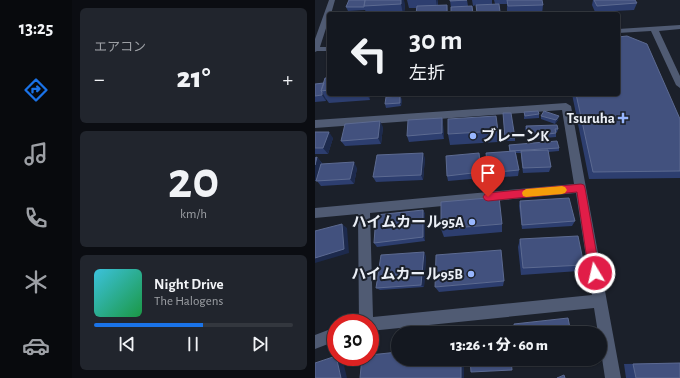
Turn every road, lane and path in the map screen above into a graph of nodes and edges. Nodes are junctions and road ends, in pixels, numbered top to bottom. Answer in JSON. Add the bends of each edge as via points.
{"nodes":[{"id":1,"x":332,"y":0,"type":"edge"},
{"id":2,"x":328,"y":12,"type":"edge"},
{"id":3,"x":327,"y":15,"type":"edge"},
{"id":4,"x":680,"y":27,"type":"edge"},
{"id":5,"x":654,"y":29,"type":"junction"},
{"id":6,"x":620,"y":31,"type":"edge"},
{"id":7,"x":327,"y":49,"type":"edge"},
{"id":8,"x":315,"y":50,"type":"edge"},
{"id":9,"x":680,"y":85,"type":"edge"},
{"id":10,"x":315,"y":124,"type":"edge"},
{"id":11,"x":581,"y":188,"type":"junction"},
{"id":12,"x":364,"y":209,"type":"junction"},
{"id":13,"x":315,"y":213,"type":"edge"},
{"id":14,"x":599,"y":301,"type":"junction"},
{"id":15,"x":366,"y":314,"type":"edge"},
{"id":16,"x":379,"y":323,"type":"edge"},
{"id":17,"x":327,"y":337,"type":"edge"},
{"id":18,"x":315,"y":342,"type":"edge"},
{"id":19,"x":613,"y":378,"type":"edge"}],
"edges":[{"from":1,"to":2,"type":"street"},
{"from":3,"to":8,"type":"street"},
{"from":4,"to":5,"type":"street"},
{"from":5,"to":6,"type":"street"},
{"from":5,"to":9,"type":"street"},
{"from":7,"to":8,"type":"street"},
{"from":10,"to":11,"type":"street","via":[[566,106]]},
{"from":11,"to":12,"type":"street"},
{"from":11,"to":14,"type":"street"},
{"from":12,"to":13,"type":"street"},
{"from":12,"to":15,"type":"street"},
{"from":14,"to":16,"type":"street"},
{"from":14,"to":19,"type":"street"},
{"from":17,"to":18,"type":"street"}]}
